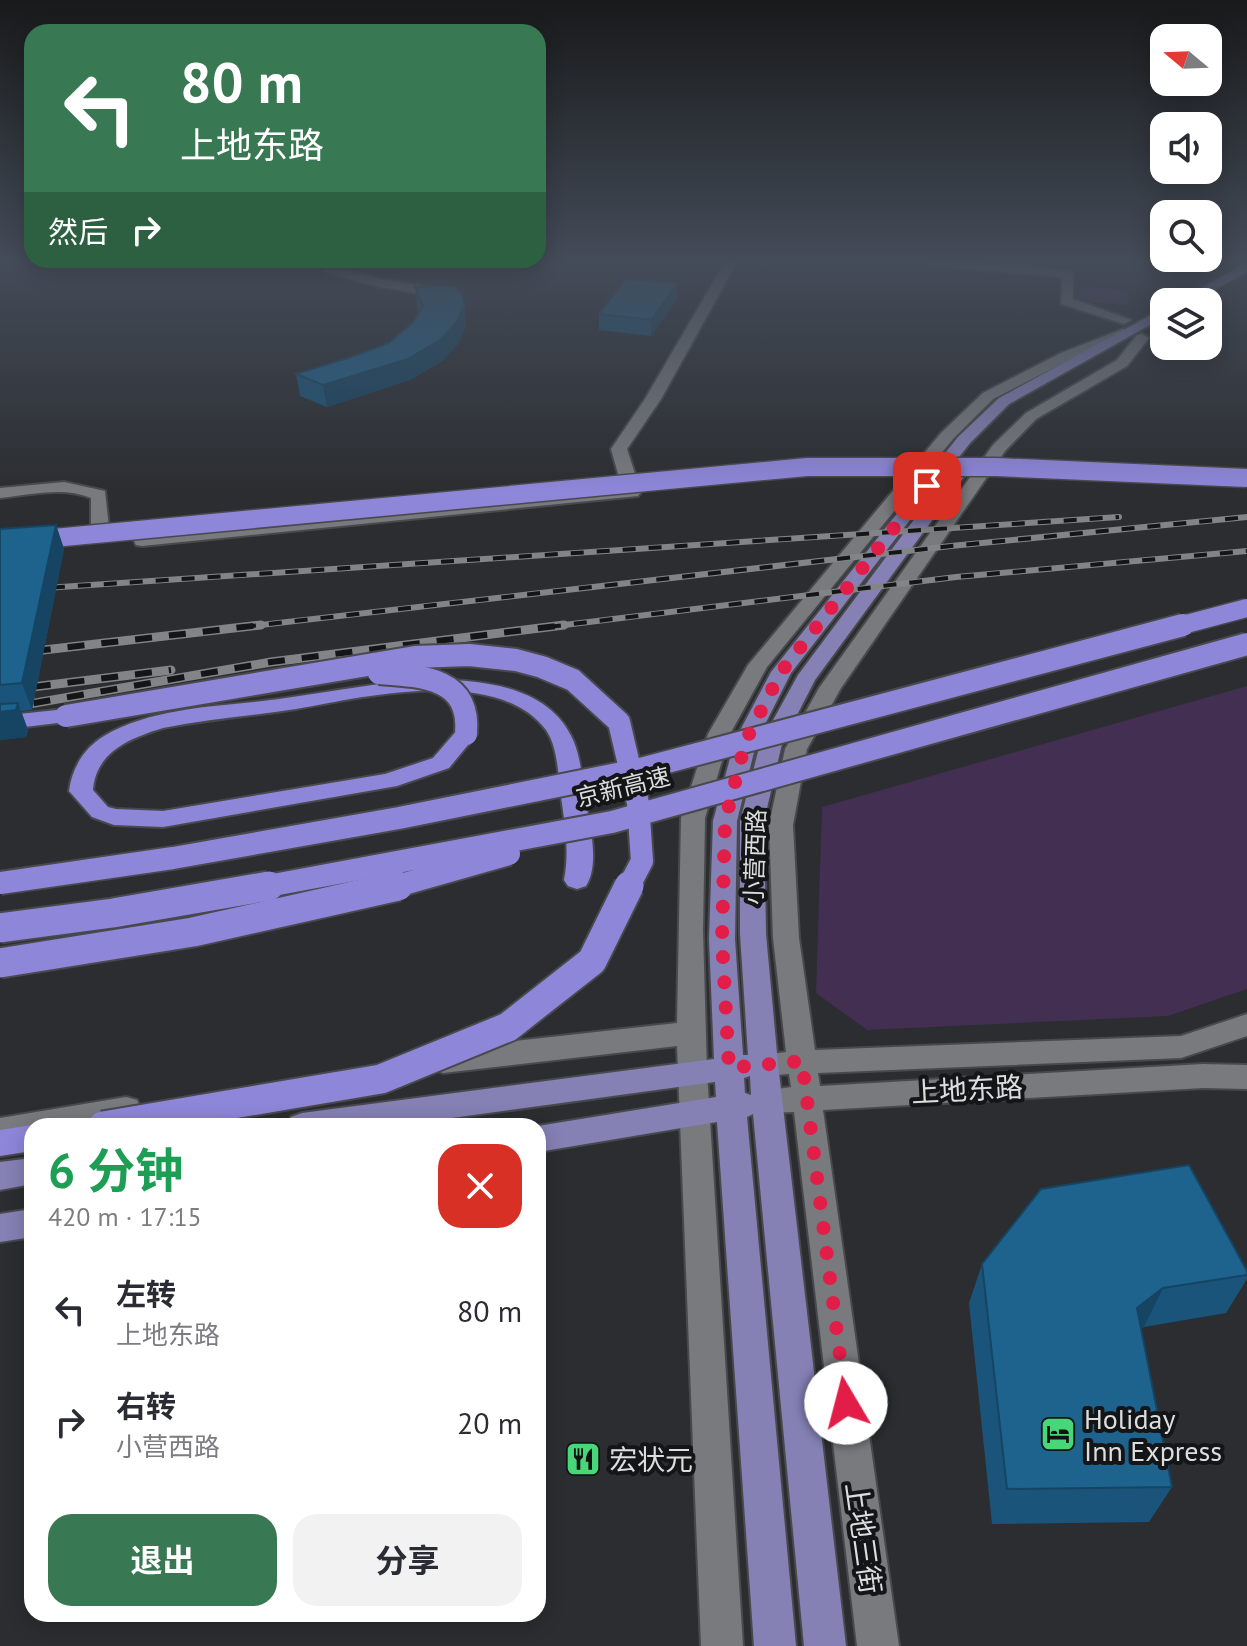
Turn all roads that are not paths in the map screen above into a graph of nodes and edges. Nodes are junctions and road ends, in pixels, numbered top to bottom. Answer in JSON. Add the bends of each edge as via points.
{"nodes":[{"id":1,"x":687,"y":339,"type":"edge"},
{"id":2,"x":1109,"y":339,"type":"edge"},
{"id":3,"x":1115,"y":339,"type":"edge"},
{"id":4,"x":1118,"y":339,"type":"edge"},
{"id":5,"x":1127,"y":339,"type":"edge"},
{"id":6,"x":1247,"y":478,"type":"edge"},
{"id":7,"x":0,"y":493,"type":"edge"},
{"id":8,"x":100,"y":528,"type":"junction"},
{"id":9,"x":0,"y":541,"type":"edge"},
{"id":10,"x":1247,"y":608,"type":"edge"},
{"id":11,"x":1247,"y":644,"type":"edge"},
{"id":12,"x":241,"y":686,"type":"junction"},
{"id":13,"x":0,"y":723,"type":"edge"},
{"id":14,"x":612,"y":822,"type":"junction"},
{"id":15,"x":577,"y":880,"type":"dead end"},
{"id":16,"x":0,"y":883,"type":"edge"},
{"id":17,"x":0,"y":928,"type":"edge"},
{"id":18,"x":0,"y":963,"type":"edge"},
{"id":19,"x":1247,"y":1025,"type":"edge"},
{"id":20,"x":691,"y":1033,"type":"junction"},
{"id":21,"x":1181,"y":1047,"type":"junction"},
{"id":22,"x":802,"y":1061,"type":"junction"},
{"id":23,"x":1247,"y":1061,"type":"edge"},
{"id":24,"x":763,"y":1064,"type":"junction"},
{"id":25,"x":729,"y":1068,"type":"junction"},
{"id":26,"x":692,"y":1072,"type":"junction"},
{"id":27,"x":1203,"y":1076,"type":"junction"},
{"id":28,"x":1247,"y":1077,"type":"edge"},
{"id":29,"x":805,"y":1098,"type":"junction"},
{"id":30,"x":767,"y":1101,"type":"junction"},
{"id":31,"x":731,"y":1107,"type":"junction"},
{"id":32,"x":696,"y":1113,"type":"junction"},
{"id":33,"x":77,"y":1118,"type":"edge"},
{"id":34,"x":150,"y":1118,"type":"edge"},
{"id":35,"x":360,"y":1118,"type":"edge"},
{"id":36,"x":24,"y":1127,"type":"edge"},
{"id":37,"x":0,"y":1131,"type":"edge"},
{"id":38,"x":546,"y":1138,"type":"edge"},
{"id":39,"x":24,"y":1139,"type":"edge"},
{"id":40,"x":0,"y":1143,"type":"edge"},
{"id":41,"x":24,"y":1172,"type":"edge"},
{"id":42,"x":0,"y":1176,"type":"edge"},
{"id":43,"x":24,"y":1224,"type":"edge"},
{"id":44,"x":0,"y":1228,"type":"edge"},
{"id":45,"x":722,"y":1646,"type":"edge"},
{"id":46,"x":775,"y":1646,"type":"edge"},
{"id":47,"x":825,"y":1646,"type":"edge"},
{"id":48,"x":878,"y":1646,"type":"edge"}],
"edges":[{"from":1,"to":8,"type":"street","via":[[619,449],[632,492],[142,541],[143,534]]},
{"from":2,"to":20,"type":"street","name":"小营西路","via":[[988,396],[947,436],[758,665],[719,734],[693,818]]},
{"from":3,"to":25,"type":"main road","name":"小营西路","via":[[1004,401],[964,440],[781,672],[746,740],[725,821],[722,939]]},
{"from":4,"to":24,"type":"main road","name":"小营西路","via":[[1019,406],[979,445],[805,679],[771,744],[752,821],[753,934]]},
{"from":5,"to":22,"type":"street","name":"小营西路","via":[[1122,363],[1031,416],[999,448],[830,688],[796,749],[781,825],[786,938]]},
{"from":6,"to":9,"type":"highway","bridge":true,"via":[[1007,465],[852,464]]},
{"from":7,"to":8,"type":"street","via":[[91,490],[99,495]]},
{"from":8,"to":9,"type":"street"},
{"from":10,"to":16,"type":"highway","name":"京新高速","bridge":true,"via":[[637,770],[188,856]]},
{"from":11,"to":14,"type":"highway","name":"京新高速","bridge":true},
{"from":12,"to":13,"type":"highway","bridge":true},
{"from":12,"to":15,"type":"highway","bridge":true,"via":[[320,676],[412,675],[433,680],[467,704],[469,719],[466,734],[441,763],[389,781],[163,819],[114,817],[100,812],[81,791],[87,763],[102,748],[154,725],[414,686],[456,686],[499,692],[522,699],[555,727],[566,754],[582,862]]},
{"from":12,"to":34,"type":"highway","bridge":true,"via":[[415,657],[469,655],[516,660],[573,680],[619,722],[638,803],[642,861],[592,961],[508,1027],[381,1079]]},
{"from":14,"to":17,"type":"highway","name":"京新高速","bridge":true,"via":[[275,885]]},
{"from":14,"to":18,"type":"highway","bridge":true,"via":[[432,879],[229,926]]},
{"from":19,"to":21,"type":"street","name":"上地东路"},
{"from":20,"to":26,"type":"street","name":"小营西路"},
{"from":20,"to":33,"type":"street","via":[[522,1050]]},
{"from":21,"to":22,"type":"street","name":"上地东路"},
{"from":21,"to":27,"type":"street"},
{"from":22,"to":24,"type":"street","name":"上地东路"},
{"from":22,"to":29,"type":"street","name":"小营西路"},
{"from":23,"to":27,"type":"street"},
{"from":24,"to":25,"type":"main road","name":"上地东路"},
{"from":24,"to":30,"type":"main road","name":"小营西路"},
{"from":25,"to":26,"type":"main road","name":"上地东路"},
{"from":25,"to":31,"type":"main road","name":"小营西路"},
{"from":26,"to":32,"type":"street","name":"小营西路"},
{"from":26,"to":35,"type":"main road"},
{"from":27,"to":28,"type":"street"},
{"from":27,"to":29,"type":"street","name":"上地东路"},
{"from":29,"to":30,"type":"street","name":"上地东路"},
{"from":29,"to":48,"type":"street","name":"上地三街"},
{"from":30,"to":31,"type":"main road","name":"上地东路"},
{"from":30,"to":47,"type":"main road","name":"上地三街"},
{"from":31,"to":32,"type":"main road","name":"上地东路"},
{"from":31,"to":46,"type":"main road"},
{"from":32,"to":38,"type":"main road","name":"上地东路"},
{"from":32,"to":45,"type":"street","name":"小营西路"},
{"from":36,"to":37,"type":"street"},
{"from":39,"to":40,"type":"highway"},
{"from":41,"to":42,"type":"main road"},
{"from":43,"to":44,"type":"main road"}]}
